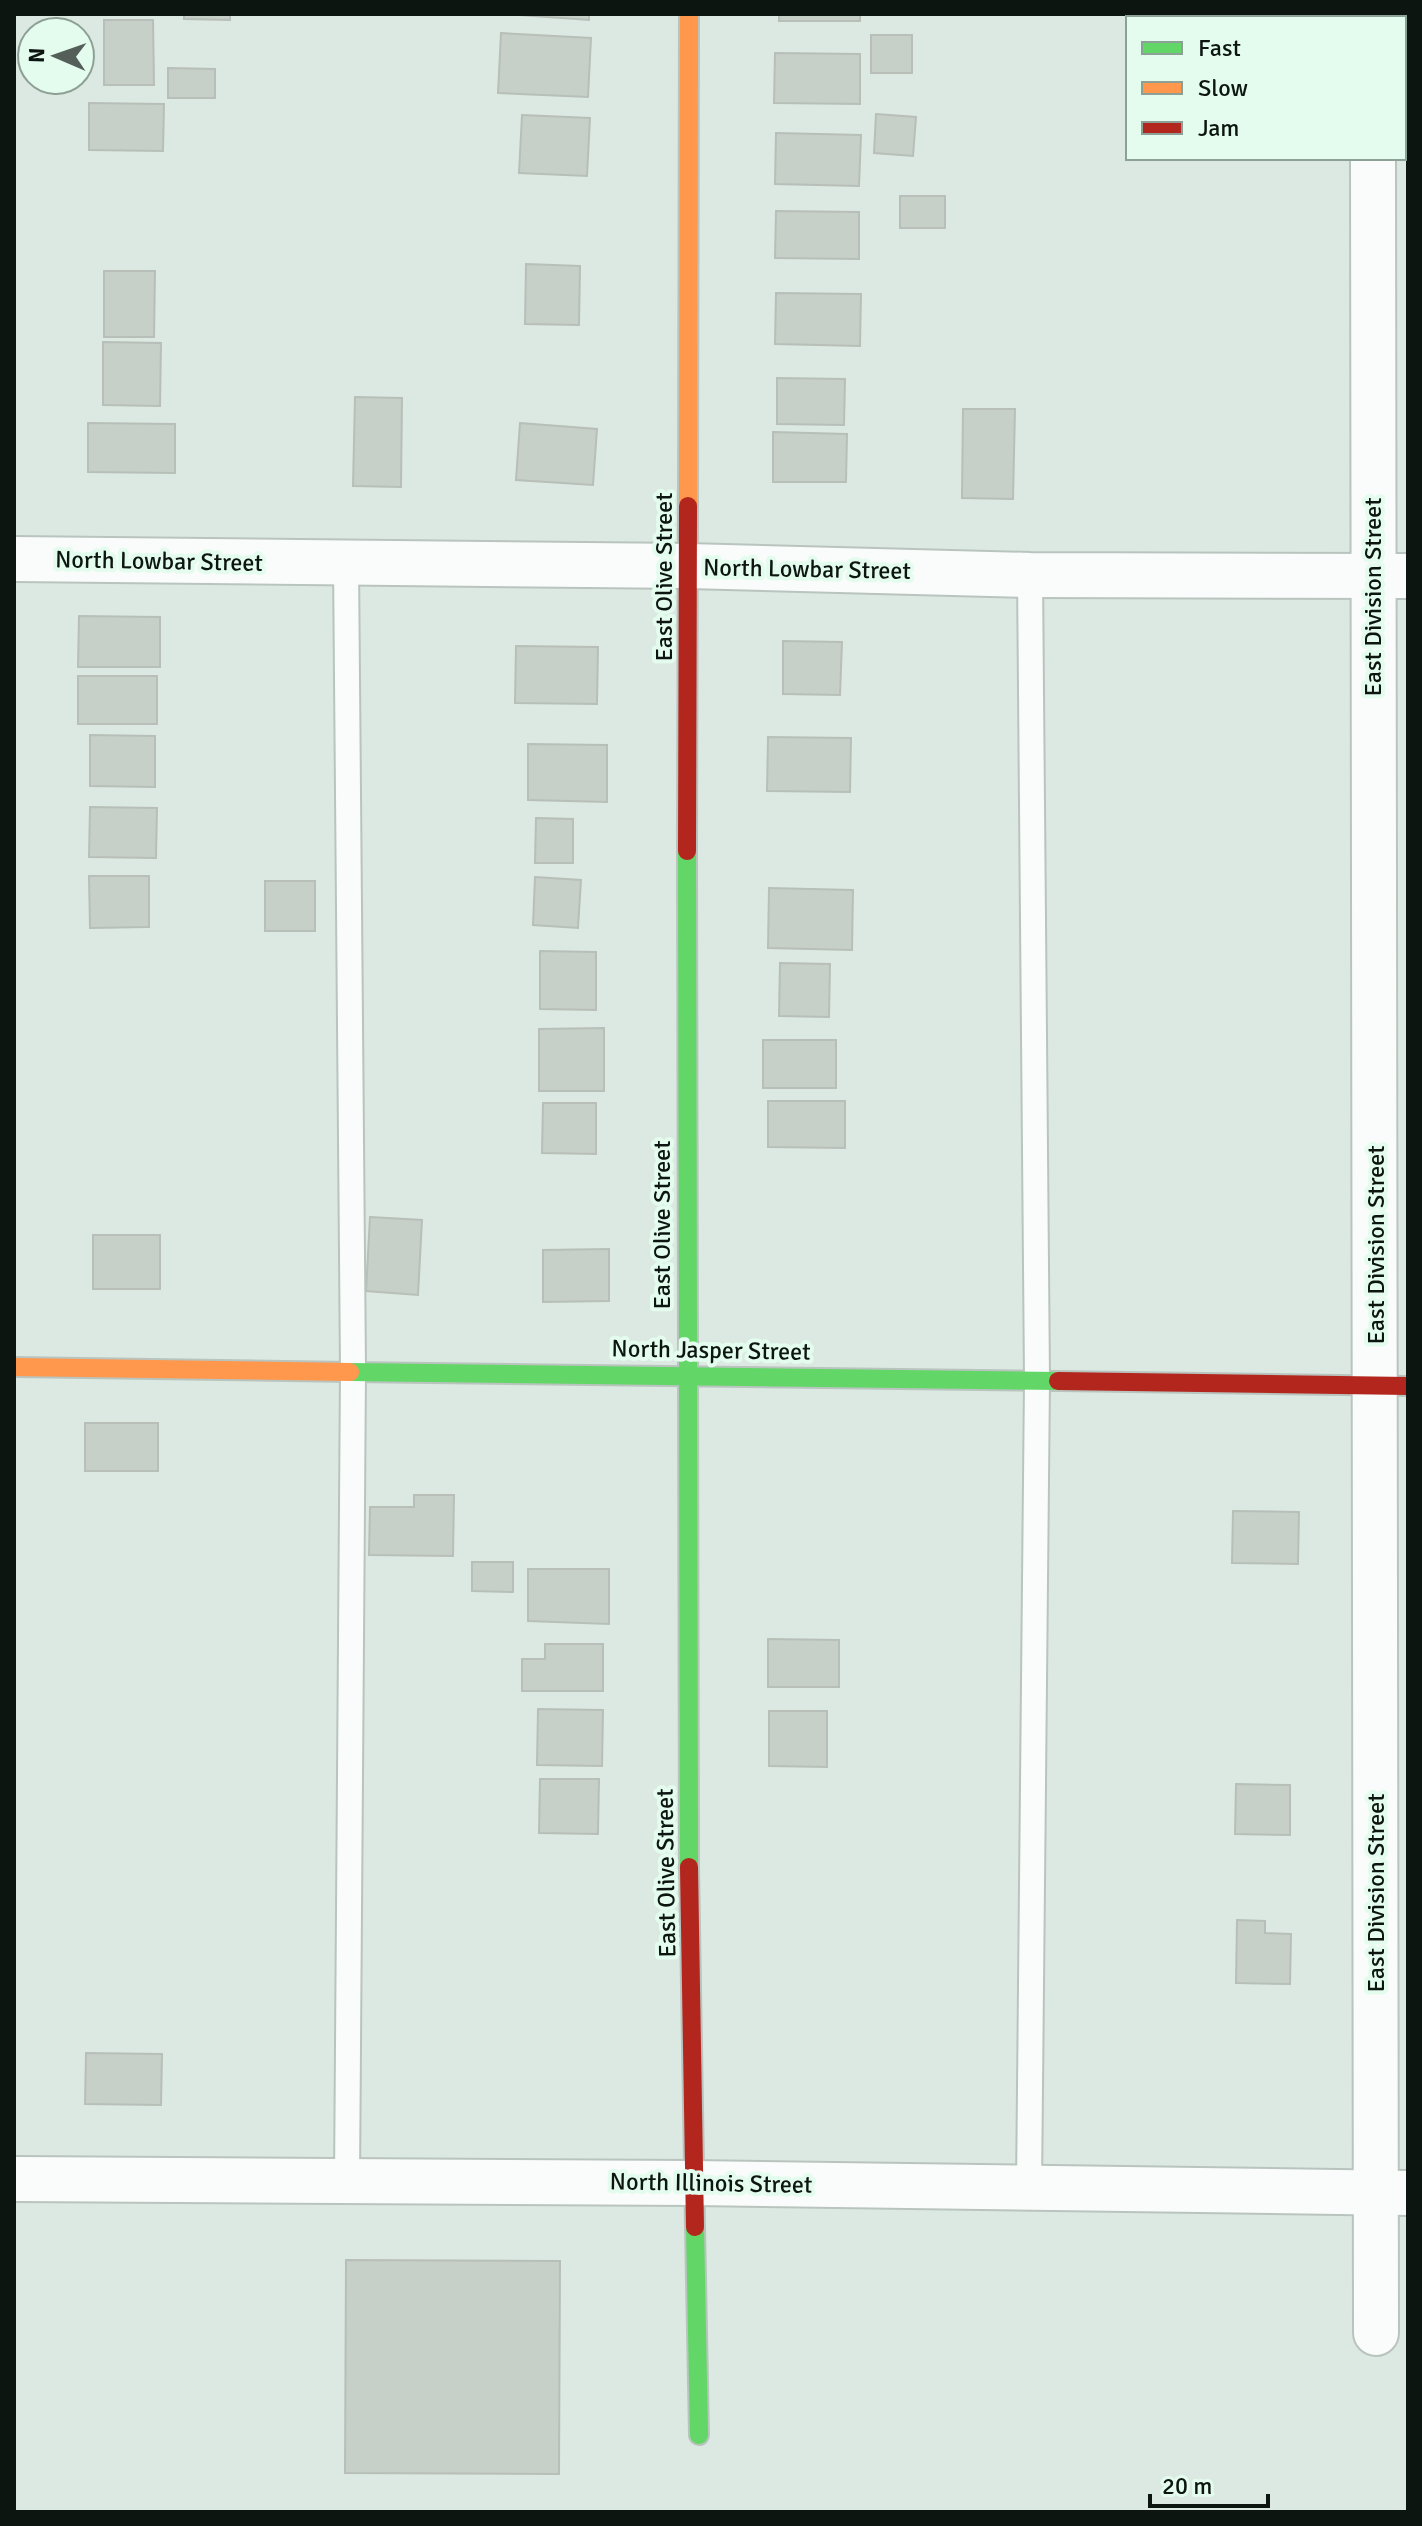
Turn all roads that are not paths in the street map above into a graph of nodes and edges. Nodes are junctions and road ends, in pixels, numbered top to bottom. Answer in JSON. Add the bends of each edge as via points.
{"nodes":[{"id":1,"x":689,"y":14,"type":"edge"},
{"id":2,"x":1373,"y":160,"type":"edge"},
{"id":3,"x":14,"y":559,"type":"edge"},
{"id":4,"x":346,"y":562,"type":"junction"},
{"id":5,"x":688,"y":566,"type":"junction"},
{"id":6,"x":1030,"y":575,"type":"junction"},
{"id":7,"x":1390,"y":576,"type":"edge"},
{"id":8,"x":14,"y":1367,"type":"edge"},
{"id":9,"x":353,"y":1370,"type":"junction"},
{"id":10,"x":686,"y":1374,"type":"junction"},
{"id":11,"x":1037,"y":1380,"type":"junction"},
{"id":12,"x":1392,"y":1386,"type":"edge"},
{"id":13,"x":14,"y":2179,"type":"edge"},
{"id":14,"x":347,"y":2181,"type":"junction"},
{"id":15,"x":693,"y":2183,"type":"junction"},
{"id":16,"x":1029,"y":2188,"type":"junction"},
{"id":17,"x":1392,"y":2193,"type":"edge"},
{"id":18,"x":1376,"y":2333,"type":"dead end"},
{"id":19,"x":699,"y":2435,"type":"dead end"}],
"edges":[{"from":1,"to":5,"type":"street","name":"East Olive Street"},
{"from":2,"to":7,"type":"street","name":"East Division Street"},
{"from":3,"to":4,"type":"street","name":"North Lowbar Street"},
{"from":4,"to":5,"type":"street","name":"North Lowbar Street"},
{"from":4,"to":9,"type":"lane"},
{"from":5,"to":6,"type":"street","name":"North Lowbar Street"},
{"from":5,"to":10,"type":"street","name":"East Olive Street"},
{"from":6,"to":7,"type":"street","name":"North Lowbar Street"},
{"from":6,"to":11,"type":"lane"},
{"from":7,"to":12,"type":"street","name":"East Division Street"},
{"from":8,"to":9,"type":"street","name":"North Jasper Street"},
{"from":9,"to":10,"type":"street","name":"North Jasper Street"},
{"from":9,"to":14,"type":"lane"},
{"from":10,"to":11,"type":"street","name":"North Jasper Street"},
{"from":10,"to":15,"type":"street","name":"East Olive Street"},
{"from":11,"to":12,"type":"street","name":"North Jasper Street"},
{"from":11,"to":16,"type":"lane"},
{"from":12,"to":17,"type":"street","name":"East Division Street"},
{"from":13,"to":14,"type":"street","name":"North Illinois Street"},
{"from":14,"to":15,"type":"street","name":"North Illinois Street"},
{"from":15,"to":16,"type":"street","name":"North Illinois Street"},
{"from":15,"to":19,"type":"street","name":"East Olive Street"},
{"from":16,"to":17,"type":"street","name":"North Illinois Street"},
{"from":17,"to":18,"type":"street","name":"East Division Street"}]}
